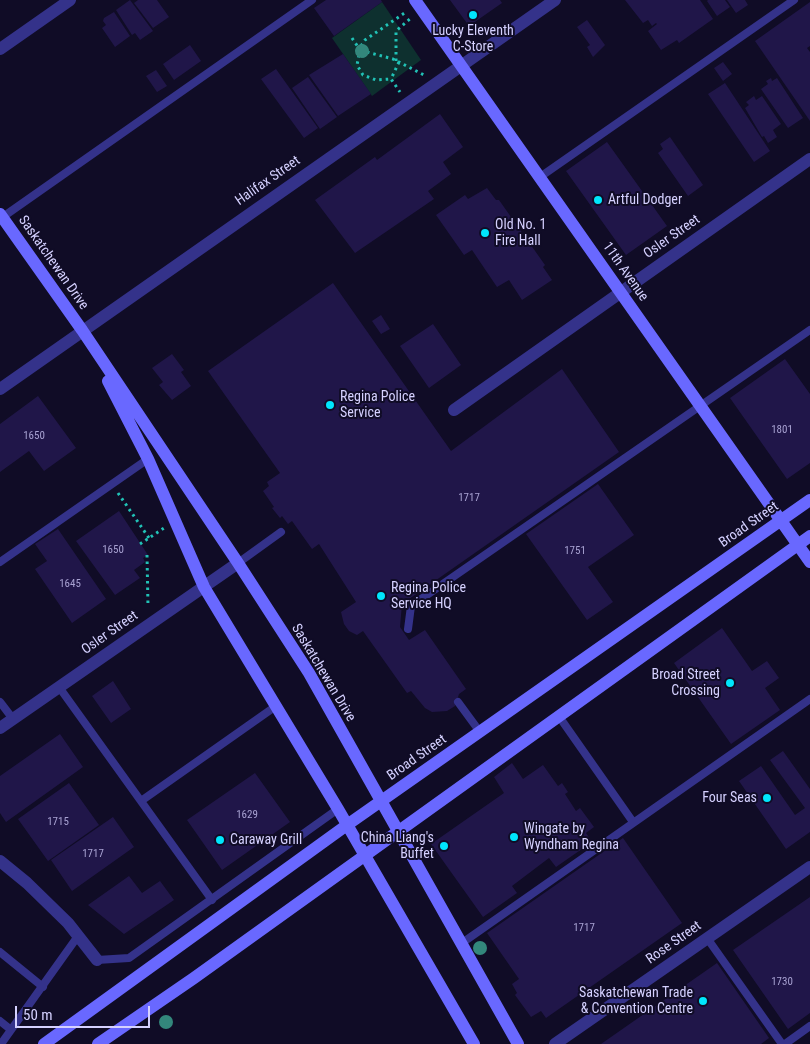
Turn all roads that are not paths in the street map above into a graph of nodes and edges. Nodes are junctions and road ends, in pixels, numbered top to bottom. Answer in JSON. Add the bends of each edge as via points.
{"nodes":[{"id":1,"x":70,"y":0,"type":"edge"},
{"id":2,"x":312,"y":0,"type":"edge"},
{"id":3,"x":555,"y":0,"type":"edge"},
{"id":4,"x":794,"y":0,"type":"edge"},
{"id":5,"x":418,"y":5,"type":"edge"},
{"id":6,"x":0,"y":49,"type":"edge"},
{"id":7,"x":460,"y":65,"type":"junction"},
{"id":8,"x":810,"y":160,"type":"edge"},
{"id":9,"x":540,"y":177,"type":"junction"},
{"id":10,"x":1,"y":217,"type":"edge"},
{"id":11,"x":620,"y":292,"type":"junction"},
{"id":12,"x":82,"y":330,"type":"junction"},
{"id":13,"x":810,"y":330,"type":"edge"},
{"id":14,"x":0,"y":389,"type":"edge"},
{"id":15,"x":700,"y":406,"type":"junction"},
{"id":16,"x":454,"y":410,"type":"dead end"},
{"id":17,"x":148,"y":459,"type":"junction"},
{"id":18,"x":810,"y":500,"type":"edge"},
{"id":19,"x":781,"y":521,"type":"junction"},
{"id":20,"x":281,"y":532,"type":"dead end"},
{"id":21,"x":810,"y":536,"type":"edge"},
{"id":22,"x":798,"y":545,"type":"junction"},
{"id":23,"x":0,"y":562,"type":"edge"},
{"id":24,"x":810,"y":562,"type":"edge"},
{"id":25,"x":238,"y":563,"type":"junction"},
{"id":26,"x":204,"y":587,"type":"junction"},
{"id":27,"x":408,"y":629,"type":"dead end"},
{"id":28,"x":59,"y":687,"type":"junction"},
{"id":29,"x":810,"y":699,"type":"edge"},
{"id":30,"x":0,"y":702,"type":"edge"},
{"id":31,"x":458,"y":702,"type":"dead end"},
{"id":32,"x":276,"y":706,"type":"junction"},
{"id":33,"x":558,"y":715,"type":"junction"},
{"id":34,"x":13,"y":720,"type":"junction"},
{"id":35,"x":0,"y":728,"type":"edge"},
{"id":36,"x":480,"y":732,"type":"junction"},
{"id":37,"x":141,"y":801,"type":"junction"},
{"id":38,"x":380,"y":802,"type":"junction"},
{"id":39,"x":338,"y":810,"type":"junction"},
{"id":40,"x":633,"y":822,"type":"junction"},
{"id":41,"x":347,"y":825,"type":"junction"},
{"id":42,"x":398,"y":832,"type":"junction"},
{"id":43,"x":364,"y":856,"type":"junction"},
{"id":44,"x":0,"y":861,"type":"edge"},
{"id":45,"x":810,"y":867,"type":"edge"},
{"id":46,"x":212,"y":900,"type":"junction"},
{"id":47,"x":78,"y":936,"type":"junction"},
{"id":48,"x":707,"y":938,"type":"junction"},
{"id":49,"x":462,"y":943,"type":"junction"},
{"id":50,"x":0,"y":952,"type":"edge"},
{"id":51,"x":97,"y":960,"type":"joint"},
{"id":52,"x":43,"y":987,"type":"junction"},
{"id":53,"x":0,"y":1021,"type":"edge"},
{"id":54,"x":810,"y":1026,"type":"edge"},
{"id":55,"x":10,"y":1029,"type":"junction"},
{"id":56,"x":1,"y":1044,"type":"edge"},
{"id":57,"x":44,"y":1044,"type":"edge"},
{"id":58,"x":98,"y":1044,"type":"edge"},
{"id":59,"x":474,"y":1044,"type":"edge"},
{"id":60,"x":518,"y":1044,"type":"edge"},
{"id":61,"x":555,"y":1044,"type":"edge"},
{"id":62,"x":784,"y":1044,"type":"edge"}],
"edges":[{"from":1,"to":6,"type":"street"},
{"from":2,"to":10,"type":"lane"},
{"from":3,"to":7,"type":"street","name":"Halifax Street"},
{"from":4,"to":9,"type":"lane"},
{"from":5,"to":7,"type":"main road","name":"11th Avenue"},
{"from":7,"to":9,"type":"main road","name":"11th Avenue"},
{"from":7,"to":12,"type":"street","name":"Halifax Street"},
{"from":8,"to":11,"type":"street","name":"Osler Street"},
{"from":9,"to":11,"type":"main road","name":"11th Avenue"},
{"from":10,"to":12,"type":"main road","name":"Saskatchewan Drive"},
{"from":11,"to":15,"type":"main road","name":"11th Avenue"},
{"from":11,"to":16,"type":"street","name":"Osler Street"},
{"from":12,"to":14,"type":"street","name":"Halifax Street"},
{"from":12,"to":17,"type":"main road","name":"Saskatchewan Drive"},
{"from":12,"to":25,"type":"main road","name":"Saskatchewan Drive"},
{"from":13,"to":15,"type":"lane"},
{"from":15,"to":19,"type":"main road","name":"11th Avenue"},
{"from":15,"to":27,"type":"lane","via":[[411,606]]},
{"from":17,"to":23,"type":"lane"},
{"from":17,"to":26,"type":"main road","name":"Saskatchewan Drive"},
{"from":18,"to":19,"type":"main road","name":"Broad Street"},
{"from":19,"to":22,"type":"main road","name":"11th Avenue"},
{"from":19,"to":36,"type":"main road","name":"Broad Street"},
{"from":20,"to":25,"type":"lane"},
{"from":21,"to":22,"type":"main road"},
{"from":22,"to":24,"type":"main road","name":"11th Avenue"},
{"from":22,"to":33,"type":"main road"},
{"from":25,"to":26,"type":"street","name":"Osler Street"},
{"from":25,"to":38,"type":"main road","name":"Saskatchewan Drive","via":[[309,673]]},
{"from":26,"to":28,"type":"street","name":"Osler Street"},
{"from":26,"to":32,"type":"main road","name":"Saskatchewan Drive"},
{"from":28,"to":34,"type":"street","name":"Osler Street"},
{"from":28,"to":37,"type":"lane"},
{"from":29,"to":40,"type":"lane"},
{"from":30,"to":34,"type":"lane"},
{"from":31,"to":36,"type":"lane"},
{"from":32,"to":37,"type":"lane"},
{"from":32,"to":39,"type":"main road","name":"Saskatchewan Drive"},
{"from":33,"to":40,"type":"lane"},
{"from":33,"to":42,"type":"main road"},
{"from":34,"to":35,"type":"street","name":"Osler Street"},
{"from":36,"to":38,"type":"main road","name":"Broad Street"},
{"from":37,"to":46,"type":"lane"},
{"from":38,"to":41,"type":"main road","name":"Broad Street"},
{"from":38,"to":42,"type":"main road","name":"Saskatchewan Drive"},
{"from":39,"to":41,"type":"main road","name":"Saskatchewan Drive"},
{"from":39,"to":46,"type":"lane"},
{"from":40,"to":49,"type":"lane"},
{"from":41,"to":43,"type":"main road","name":"Saskatchewan Drive"},
{"from":41,"to":57,"type":"main road","name":"Broad Street"},
{"from":42,"to":43,"type":"main road"},
{"from":42,"to":49,"type":"main road","name":"Saskatchewan Drive"},
{"from":43,"to":58,"type":"main road"},
{"from":43,"to":59,"type":"main road","name":"Saskatchewan Drive"},
{"from":44,"to":47,"type":"street","via":[[27,883]]},
{"from":45,"to":48,"type":"street","name":"Rose Street"},
{"from":46,"to":51,"type":"lane","via":[[129,958]]},
{"from":47,"to":51,"type":"street"},
{"from":47,"to":52,"type":"lane"},
{"from":48,"to":61,"type":"street","name":"Rose Street"},
{"from":48,"to":62,"type":"lane"},
{"from":49,"to":60,"type":"main road","name":"Saskatchewan Drive"},
{"from":50,"to":52,"type":"lane"},
{"from":52,"to":55,"type":"lane"},
{"from":53,"to":55,"type":"lane"},
{"from":54,"to":62,"type":"lane"},
{"from":55,"to":56,"type":"lane"}]}
